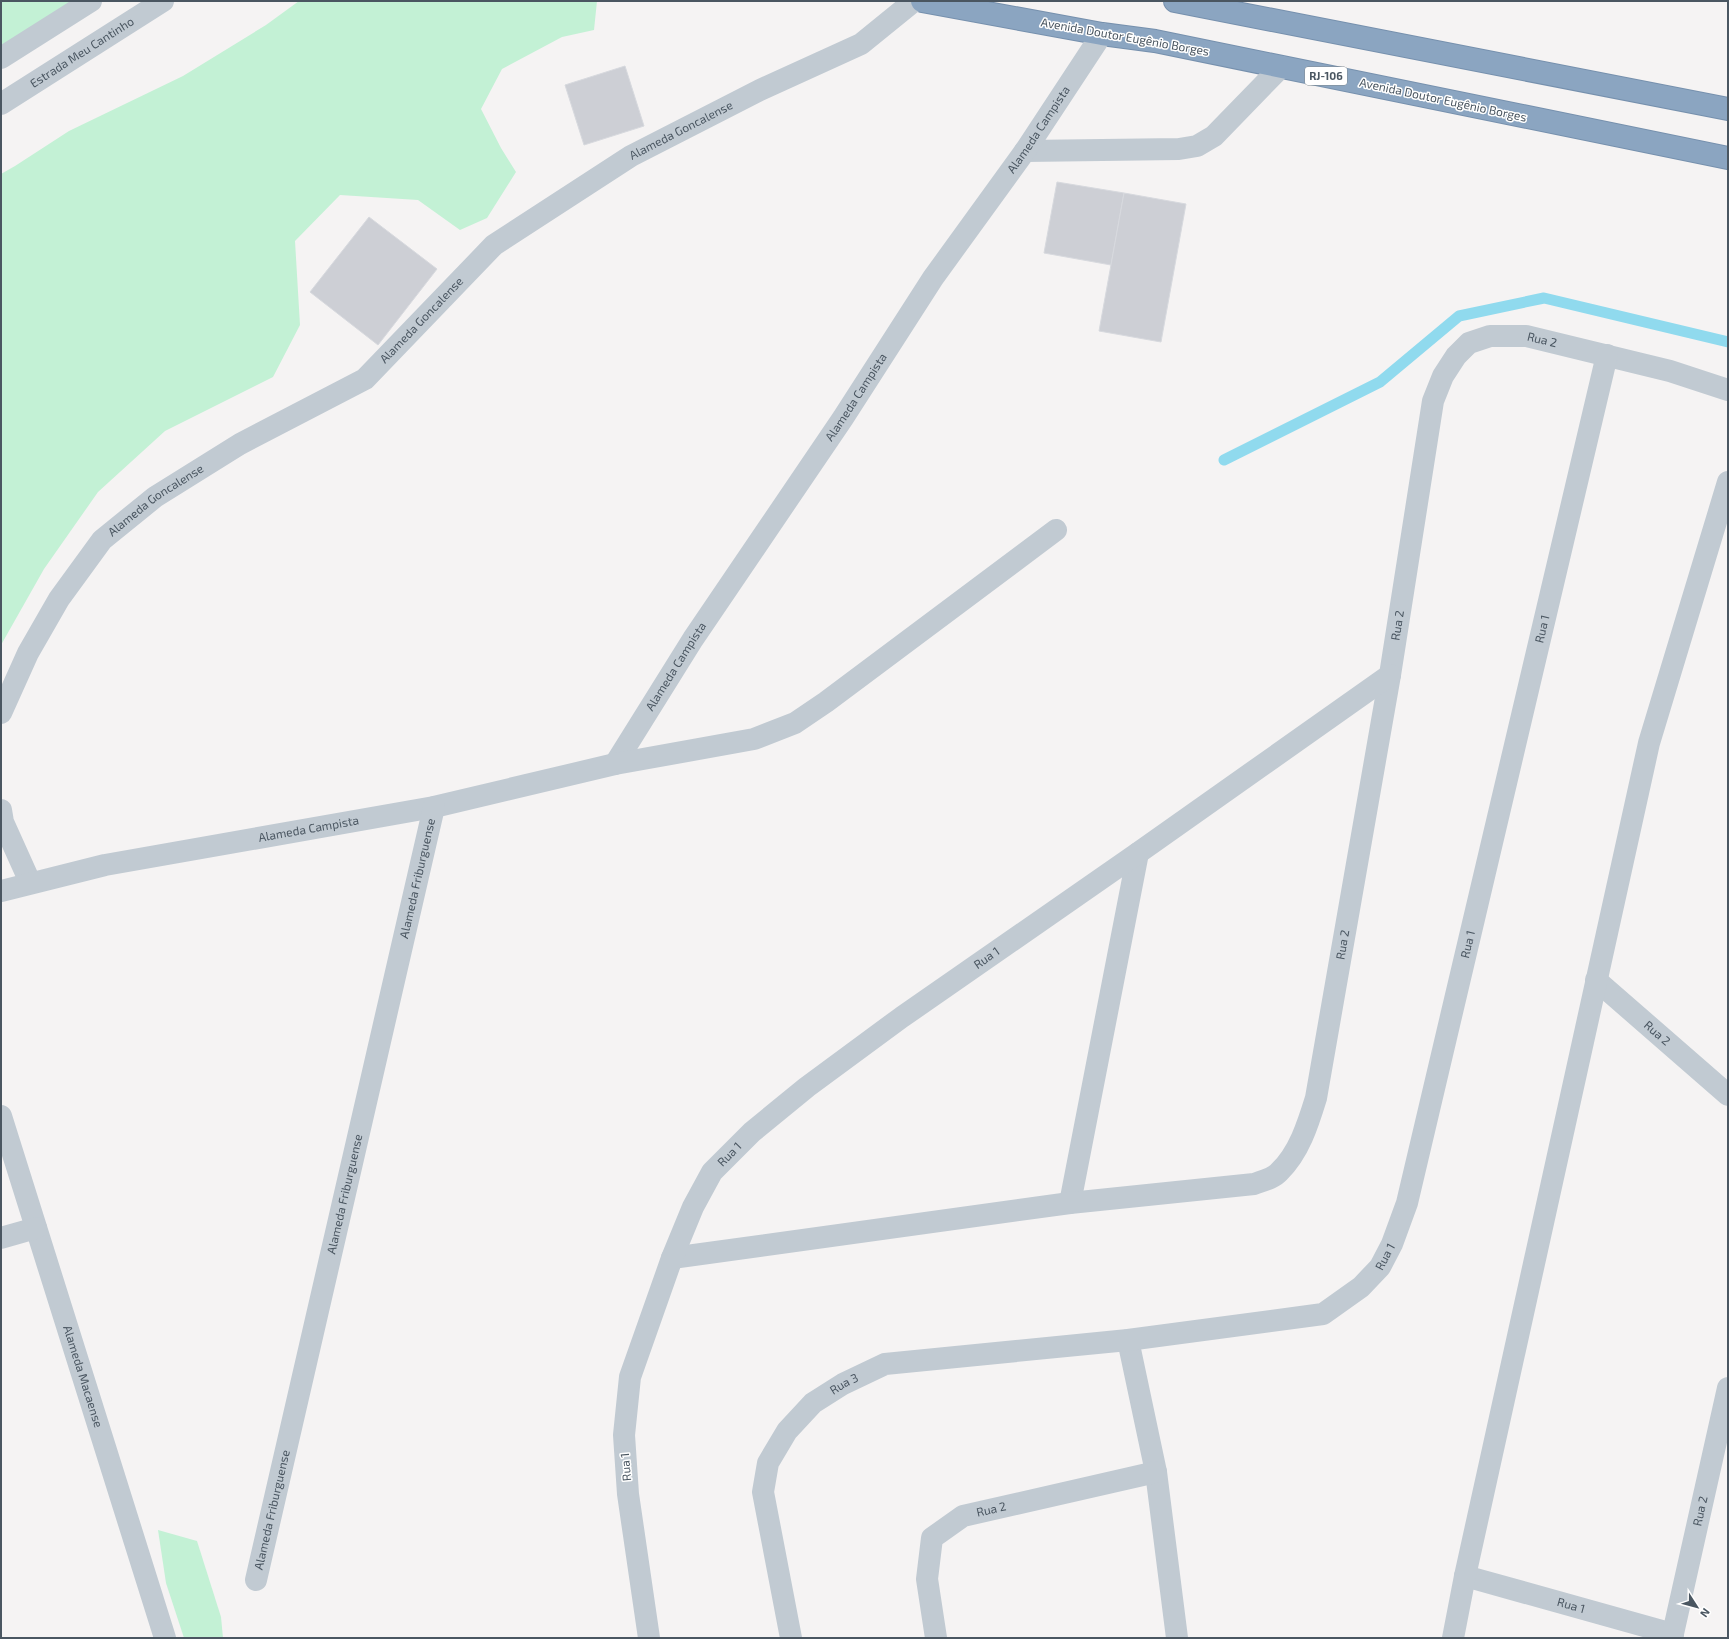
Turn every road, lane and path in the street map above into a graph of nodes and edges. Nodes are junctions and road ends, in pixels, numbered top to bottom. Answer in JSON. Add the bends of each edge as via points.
{"nodes":[{"id":1,"x":91,"y":1,"type":"edge"},
{"id":2,"x":163,"y":1,"type":"edge"},
{"id":3,"x":914,"y":1,"type":"edge"},
{"id":4,"x":922,"y":1,"type":"edge"},
{"id":5,"x":1177,"y":1,"type":"edge"},
{"id":6,"x":1102,"y":34,"type":"junction"},
{"id":7,"x":1,"y":58,"type":"edge"},
{"id":8,"x":1281,"y":67,"type":"junction"},
{"id":9,"x":1,"y":104,"type":"edge"},
{"id":10,"x":1728,"y":109,"type":"edge"},
{"id":11,"x":1025,"y":151,"type":"junction"},
{"id":12,"x":1728,"y":158,"type":"edge"},
{"id":13,"x":1607,"y":355,"type":"junction"},
{"id":14,"x":1728,"y":390,"type":"edge"},
{"id":15,"x":1728,"y":482,"type":"edge"},
{"id":16,"x":1056,"y":530,"type":"dead end"},
{"id":17,"x":1390,"y":675,"type":"junction"},
{"id":18,"x":1,"y":713,"type":"edge"},
{"id":19,"x":615,"y":764,"type":"junction"},
{"id":20,"x":434,"y":808,"type":"junction"},
{"id":21,"x":1,"y":810,"type":"edge"},
{"id":22,"x":1138,"y":853,"type":"junction"},
{"id":23,"x":30,"y":882,"type":"junction"},
{"id":24,"x":1,"y":890,"type":"edge"},
{"id":25,"x":1596,"y":980,"type":"junction"},
{"id":26,"x":1728,"y":1095,"type":"edge"},
{"id":27,"x":1,"y":1116,"type":"edge"},
{"id":28,"x":1070,"y":1203,"type":"junction"},
{"id":29,"x":36,"y":1228,"type":"junction"},
{"id":30,"x":1,"y":1238,"type":"edge"},
{"id":31,"x":672,"y":1258,"type":"junction"},
{"id":32,"x":1128,"y":1340,"type":"junction"},
{"id":33,"x":1728,"y":1388,"type":"edge"},
{"id":34,"x":1156,"y":1472,"type":"junction"},
{"id":35,"x":1465,"y":1576,"type":"junction"},
{"id":36,"x":256,"y":1580,"type":"dead end"},
{"id":37,"x":1673,"y":1636,"type":"edge"},
{"id":38,"x":165,"y":1638,"type":"edge"},
{"id":39,"x":649,"y":1638,"type":"edge"},
{"id":40,"x":791,"y":1638,"type":"edge"},
{"id":41,"x":936,"y":1638,"type":"edge"},
{"id":42,"x":1177,"y":1638,"type":"edge"},
{"id":43,"x":1453,"y":1638,"type":"edge"}],
"edges":[{"from":1,"to":7,"type":"street"},
{"from":2,"to":9,"type":"street","name":"Estrada Meu Cantinho"},
{"from":3,"to":18,"type":"street","name":"Alameda Goncalense","via":[[861,44],[760,90],[631,156],[494,245],[365,378],[240,444],[155,497],[102,540],[64,593],[28,653]]},
{"from":4,"to":6,"type":"highway","name":"Avenida Doutor Eugênio Borges","number":"RJ-106"},
{"from":5,"to":10,"type":"highway"},
{"from":6,"to":8,"type":"highway","name":"Avenida Doutor Eugênio Borges","number":"RJ-106","via":[[1155,41]]},
{"from":6,"to":11,"type":"street","name":"Alameda Campista"},
{"from":8,"to":11,"type":"street","via":[[1214,136],[1197,146],[1179,149]]},
{"from":8,"to":12,"type":"highway","name":"Avenida Doutor Eugênio Borges","number":"RJ-106"},
{"from":11,"to":19,"type":"street","name":"Alameda Campista","via":[[933,278],[847,411],[693,639]]},
{"from":13,"to":14,"type":"street","name":"Rua 2"},
{"from":13,"to":17,"type":"street","name":"Rua 2","via":[[1526,336],[1490,336],[1469,343],[1456,356],[1443,376],[1433,401]]},
{"from":13,"to":32,"type":"street","name":"Rua 1","via":[[1409,1195],[1392,1244],[1380,1267],[1361,1287],[1323,1314]]},
{"from":15,"to":25,"type":"street","via":[[1649,743]]},
{"from":16,"to":19,"type":"street","name":"Alameda Campista","via":[[795,723],[754,739]]},
{"from":17,"to":22,"type":"street","name":"Rua 1"},
{"from":17,"to":28,"type":"street","name":"Rua 2","via":[[1316,1098],[1308,1125],[1294,1153],[1278,1174],[1254,1184]]},
{"from":19,"to":20,"type":"street","name":"Alameda Campista"},
{"from":20,"to":23,"type":"street","name":"Alameda Campista","via":[[105,865]]},
{"from":20,"to":36,"type":"street","name":"Alameda Friburguense"},
{"from":21,"to":23,"type":"street","via":[[3,822]]},
{"from":22,"to":28,"type":"street"},
{"from":22,"to":31,"type":"street","name":"Rua 1","via":[[902,1017],[807,1087],[752,1132],[712,1172],[693,1207]]},
{"from":23,"to":24,"type":"street","name":"Alameda Campista"},
{"from":25,"to":26,"type":"street","name":"Rua 2"},
{"from":25,"to":35,"type":"street"},
{"from":27,"to":29,"type":"street","name":"Alameda Macaense"},
{"from":28,"to":31,"type":"street"},
{"from":29,"to":30,"type":"street"},
{"from":29,"to":38,"type":"street","name":"Alameda Macaense"},
{"from":31,"to":39,"type":"street","name":"Rua 1","via":[[630,1377],[624,1435],[628,1494]]},
{"from":32,"to":34,"type":"street"},
{"from":32,"to":40,"type":"street","name":"Rua 3","via":[[885,1364],[843,1384],[813,1403],[787,1431],[768,1463],[763,1492]]},
{"from":33,"to":37,"type":"street","name":"Rua 2"},
{"from":34,"to":41,"type":"street","name":"Rua 2","via":[[963,1516],[932,1538],[927,1579]]},
{"from":34,"to":42,"type":"street"},
{"from":35,"to":37,"type":"street","name":"Rua 1"},
{"from":35,"to":43,"type":"street"}]}
